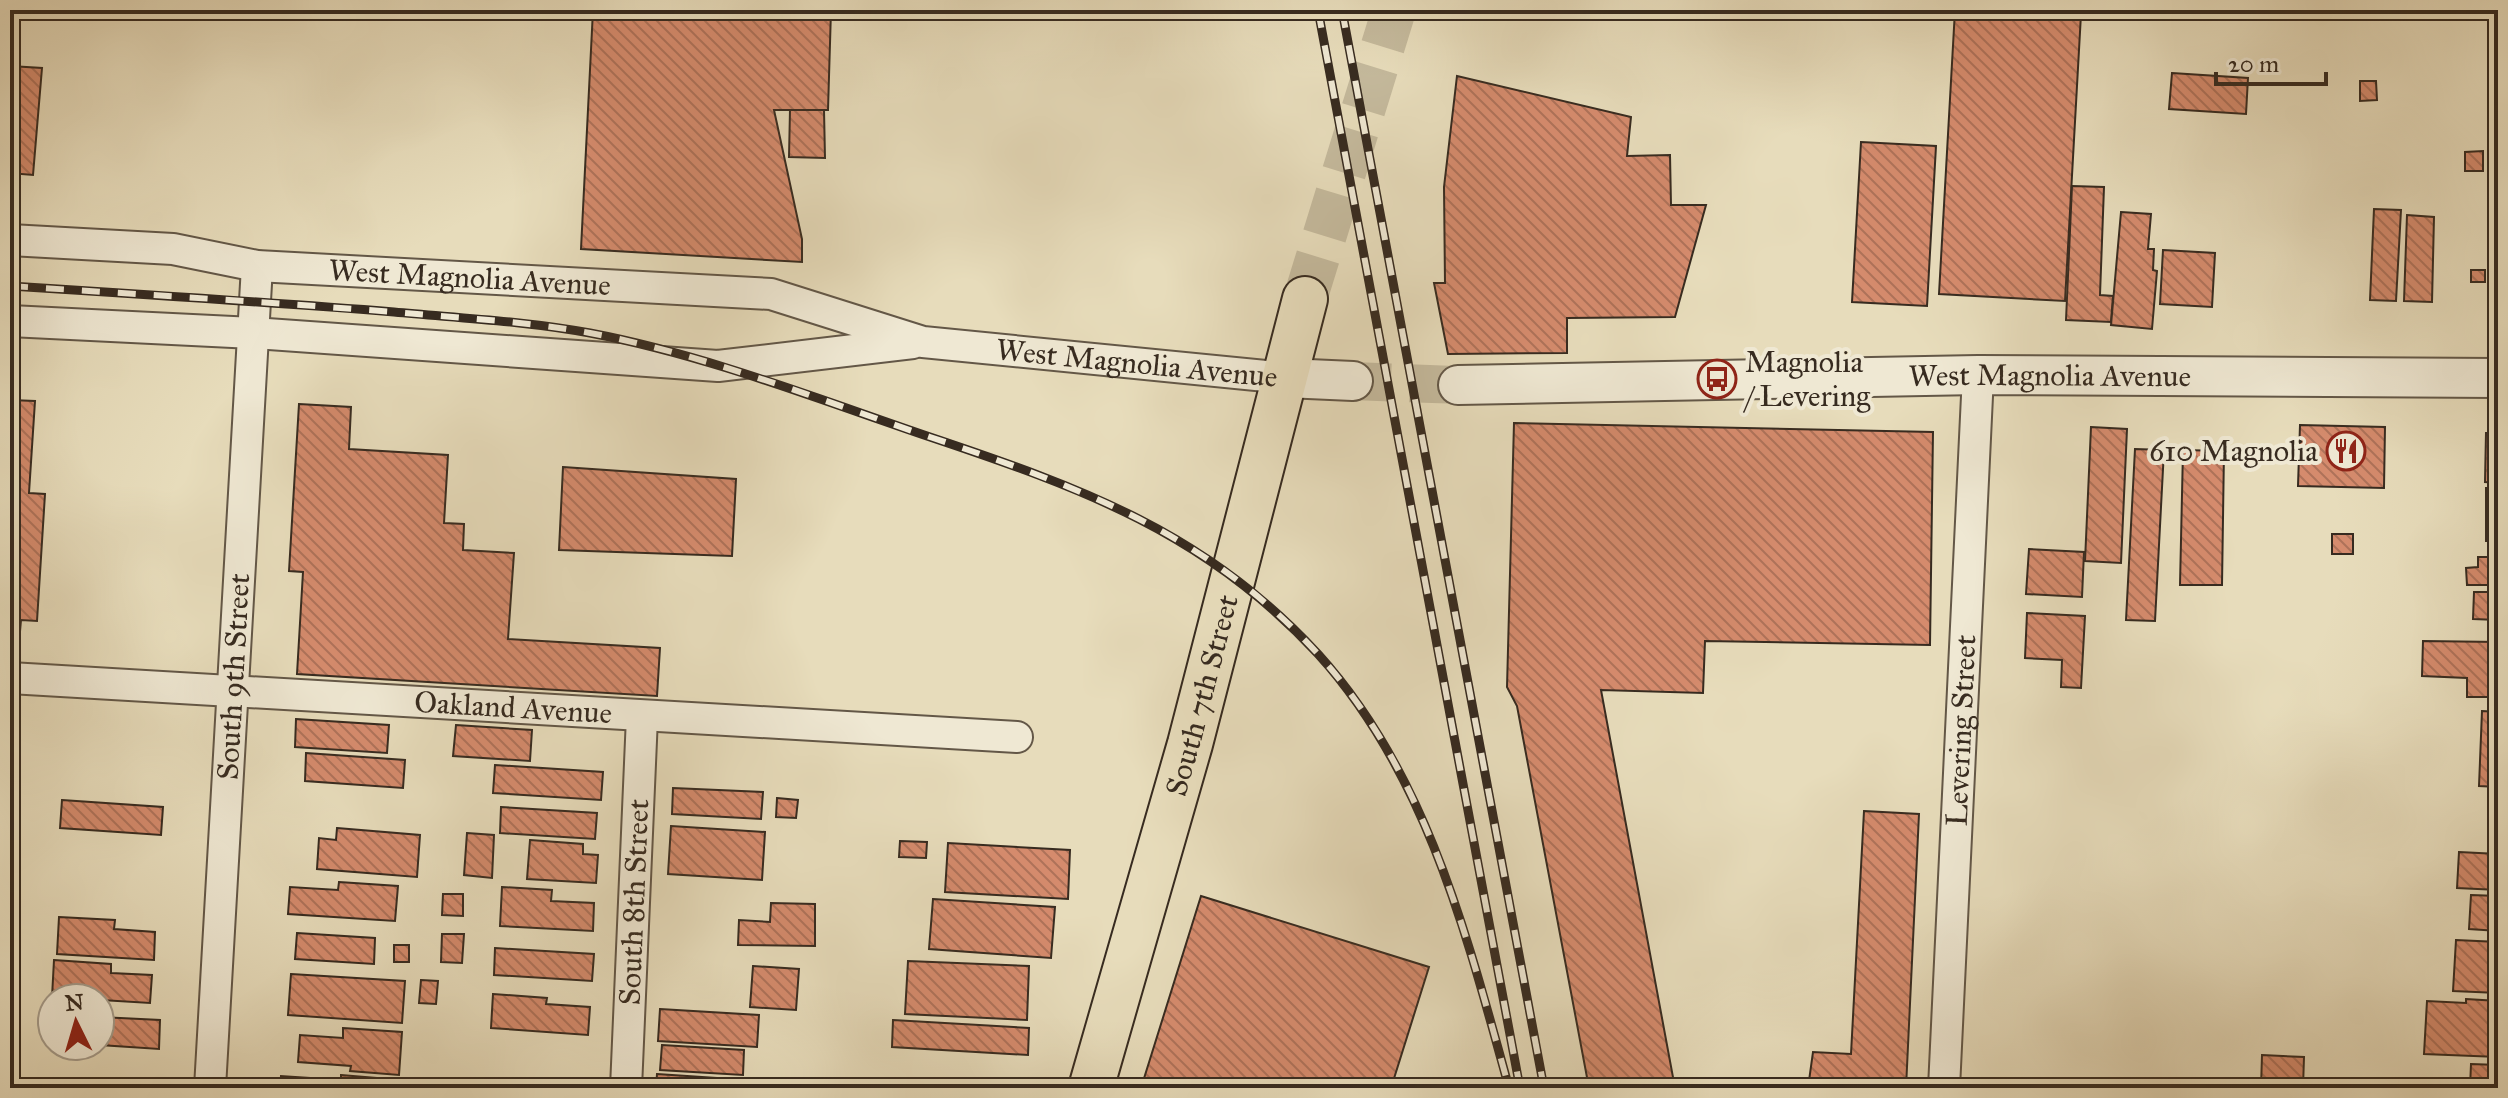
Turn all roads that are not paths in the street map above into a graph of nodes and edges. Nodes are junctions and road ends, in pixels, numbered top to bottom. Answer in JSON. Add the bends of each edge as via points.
{"nodes":[{"id":1,"x":10,"y":240,"type":"edge"},
{"id":2,"x":257,"y":266,"type":"junction"},
{"id":3,"x":1305,"y":299,"type":"tunnel mouth"},
{"id":4,"x":10,"y":321,"type":"edge"},
{"id":5,"x":253,"y":333,"type":"junction"},
{"id":6,"x":923,"y":342,"type":"junction"},
{"id":7,"x":1978,"y":375,"type":"junction"},
{"id":8,"x":1286,"y":378,"type":"junction"},
{"id":9,"x":2498,"y":378,"type":"edge"},
{"id":10,"x":1353,"y":381,"type":"tunnel mouth"},
{"id":11,"x":1458,"y":385,"type":"tunnel mouth"},
{"id":12,"x":10,"y":678,"type":"edge"},
{"id":13,"x":232,"y":692,"type":"junction"},
{"id":14,"x":642,"y":717,"type":"junction"},
{"id":15,"x":1017,"y":737,"type":"dead end"},
{"id":16,"x":210,"y":1088,"type":"edge"},
{"id":17,"x":626,"y":1088,"type":"edge"},
{"id":18,"x":1091,"y":1088,"type":"edge"},
{"id":19,"x":1944,"y":1088,"type":"edge"}],
"edges":[{"from":1,"to":2,"type":"street","name":"West Magnolia Avenue","via":[[173,249]]},
{"from":2,"to":5,"type":"street","name":"South 9th Street"},
{"from":2,"to":6,"type":"street","name":"West Magnolia Avenue","via":[[771,294]]},
{"from":3,"to":8,"type":"main road","name":"South 7th Street"},
{"from":4,"to":5,"type":"street","name":"West Magnolia Avenue"},
{"from":5,"to":6,"type":"street","name":"West Magnolia Avenue","via":[[718,366]]},
{"from":5,"to":13,"type":"street","name":"South 9th Street"},
{"from":6,"to":8,"type":"street","name":"West Magnolia Avenue"},
{"from":7,"to":9,"type":"street","name":"West Magnolia Avenue"},
{"from":7,"to":11,"type":"street","name":"West Magnolia Avenue"},
{"from":7,"to":19,"type":"street","name":"Levering Street"},
{"from":8,"to":10,"type":"street","name":"West Magnolia Avenue"},
{"from":8,"to":18,"type":"main road","name":"South 7th Street","via":[[1190,744]]},
{"from":12,"to":13,"type":"street","name":"Oakland Avenue"},
{"from":13,"to":14,"type":"street","name":"Oakland Avenue"},
{"from":13,"to":16,"type":"street","name":"South 9th Street"},
{"from":14,"to":15,"type":"street","name":"Oakland Avenue"},
{"from":14,"to":17,"type":"street","name":"South 8th Street"}]}
